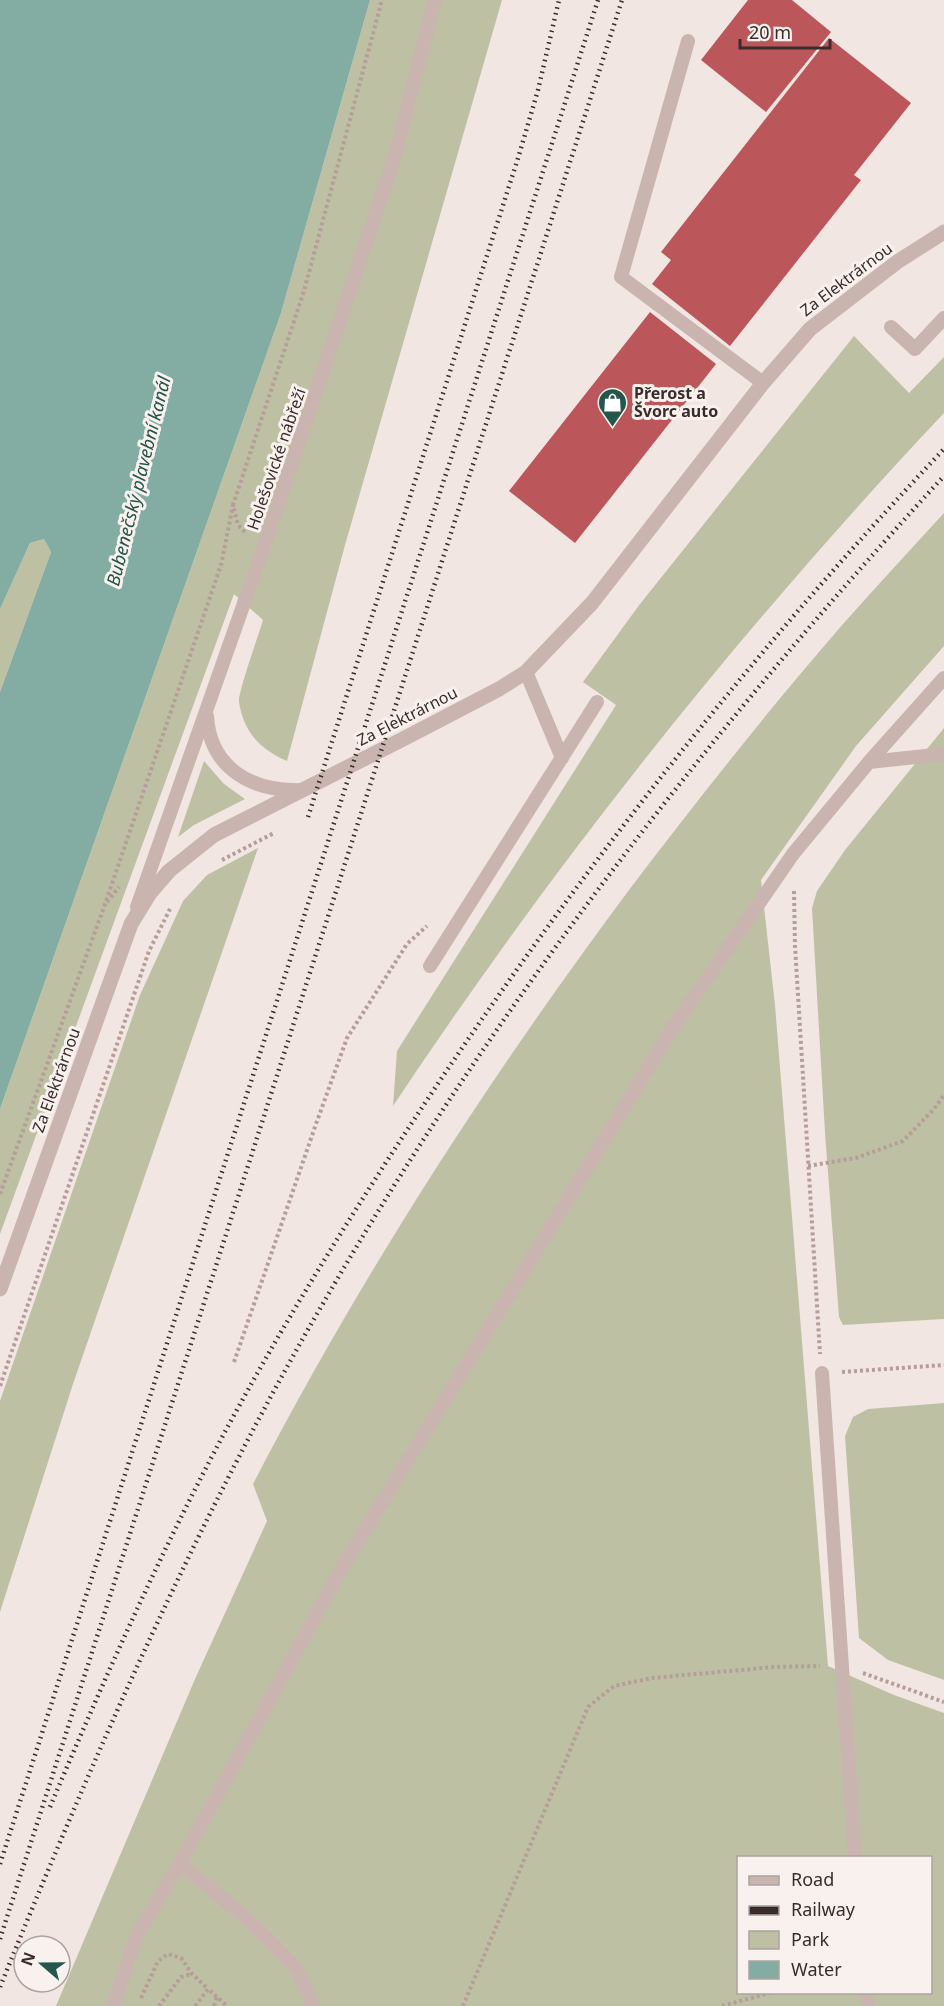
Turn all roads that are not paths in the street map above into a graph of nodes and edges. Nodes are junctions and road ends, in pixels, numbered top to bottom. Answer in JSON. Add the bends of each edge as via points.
{"nodes":[{"id":1,"x":435,"y":0,"type":"edge"},
{"id":2,"x":688,"y":41,"type":"dead end"},
{"id":3,"x":944,"y":232,"type":"edge"},
{"id":4,"x":944,"y":318,"type":"edge"},
{"id":5,"x":891,"y":327,"type":"dead end"},
{"id":6,"x":763,"y":383,"type":"junction"},
{"id":7,"x":526,"y":672,"type":"junction"},
{"id":8,"x":944,"y":678,"type":"edge"},
{"id":9,"x":597,"y":702,"type":"dead end"},
{"id":10,"x":207,"y":710,"type":"junction"},
{"id":11,"x":944,"y":754,"type":"edge"},
{"id":12,"x":562,"y":758,"type":"junction"},
{"id":13,"x":869,"y":762,"type":"junction"},
{"id":14,"x":302,"y":790,"type":"junction"},
{"id":15,"x":131,"y":924,"type":"junction"},
{"id":16,"x":430,"y":966,"type":"dead end"},
{"id":17,"x":0,"y":1289,"type":"edge"},
{"id":18,"x":822,"y":1373,"type":"road end"},
{"id":19,"x":855,"y":1856,"type":"edge"},
{"id":20,"x":180,"y":1863,"type":"junction"},
{"id":21,"x":114,"y":2006,"type":"edge"},
{"id":22,"x":313,"y":2006,"type":"edge"}],
"edges":[{"from":1,"to":10,"type":"lane","name":"Holešovické nábřeží","via":[[395,156]]},
{"from":2,"to":6,"type":"lane","via":[[621,277]]},
{"from":3,"to":6,"type":"street","name":"Za Elektrárnou","via":[[897,262],[810,329]]},
{"from":4,"to":5,"type":"lane","via":[[915,349]]},
{"from":6,"to":7,"type":"street","name":"Za Elektrárnou","via":[[592,603]]},
{"from":7,"to":12,"type":"lane"},
{"from":7,"to":14,"type":"street","name":"Za Elektrárnou"},
{"from":8,"to":13,"type":"lane"},
{"from":9,"to":12,"type":"lane"},
{"from":10,"to":14,"type":"lane","via":[[214,748],[234,772],[264,787]]},
{"from":10,"to":15,"type":"lane","name":"Holešovické nábřeží"},
{"from":11,"to":13,"type":"lane"},
{"from":12,"to":16,"type":"lane"},
{"from":13,"to":20,"type":"lane","via":[[794,854],[672,1029],[343,1566]]},
{"from":14,"to":15,"type":"street","name":"Za Elektrárnou","via":[[213,835],[191,852],[150,893]]},
{"from":15,"to":17,"type":"street","name":"Za Elektrárnou"},
{"from":18,"to":19,"type":"lane"},
{"from":20,"to":21,"type":"lane","via":[[137,1935]]},
{"from":20,"to":22,"type":"lane","via":[[254,1925],[297,1969]]}]}
